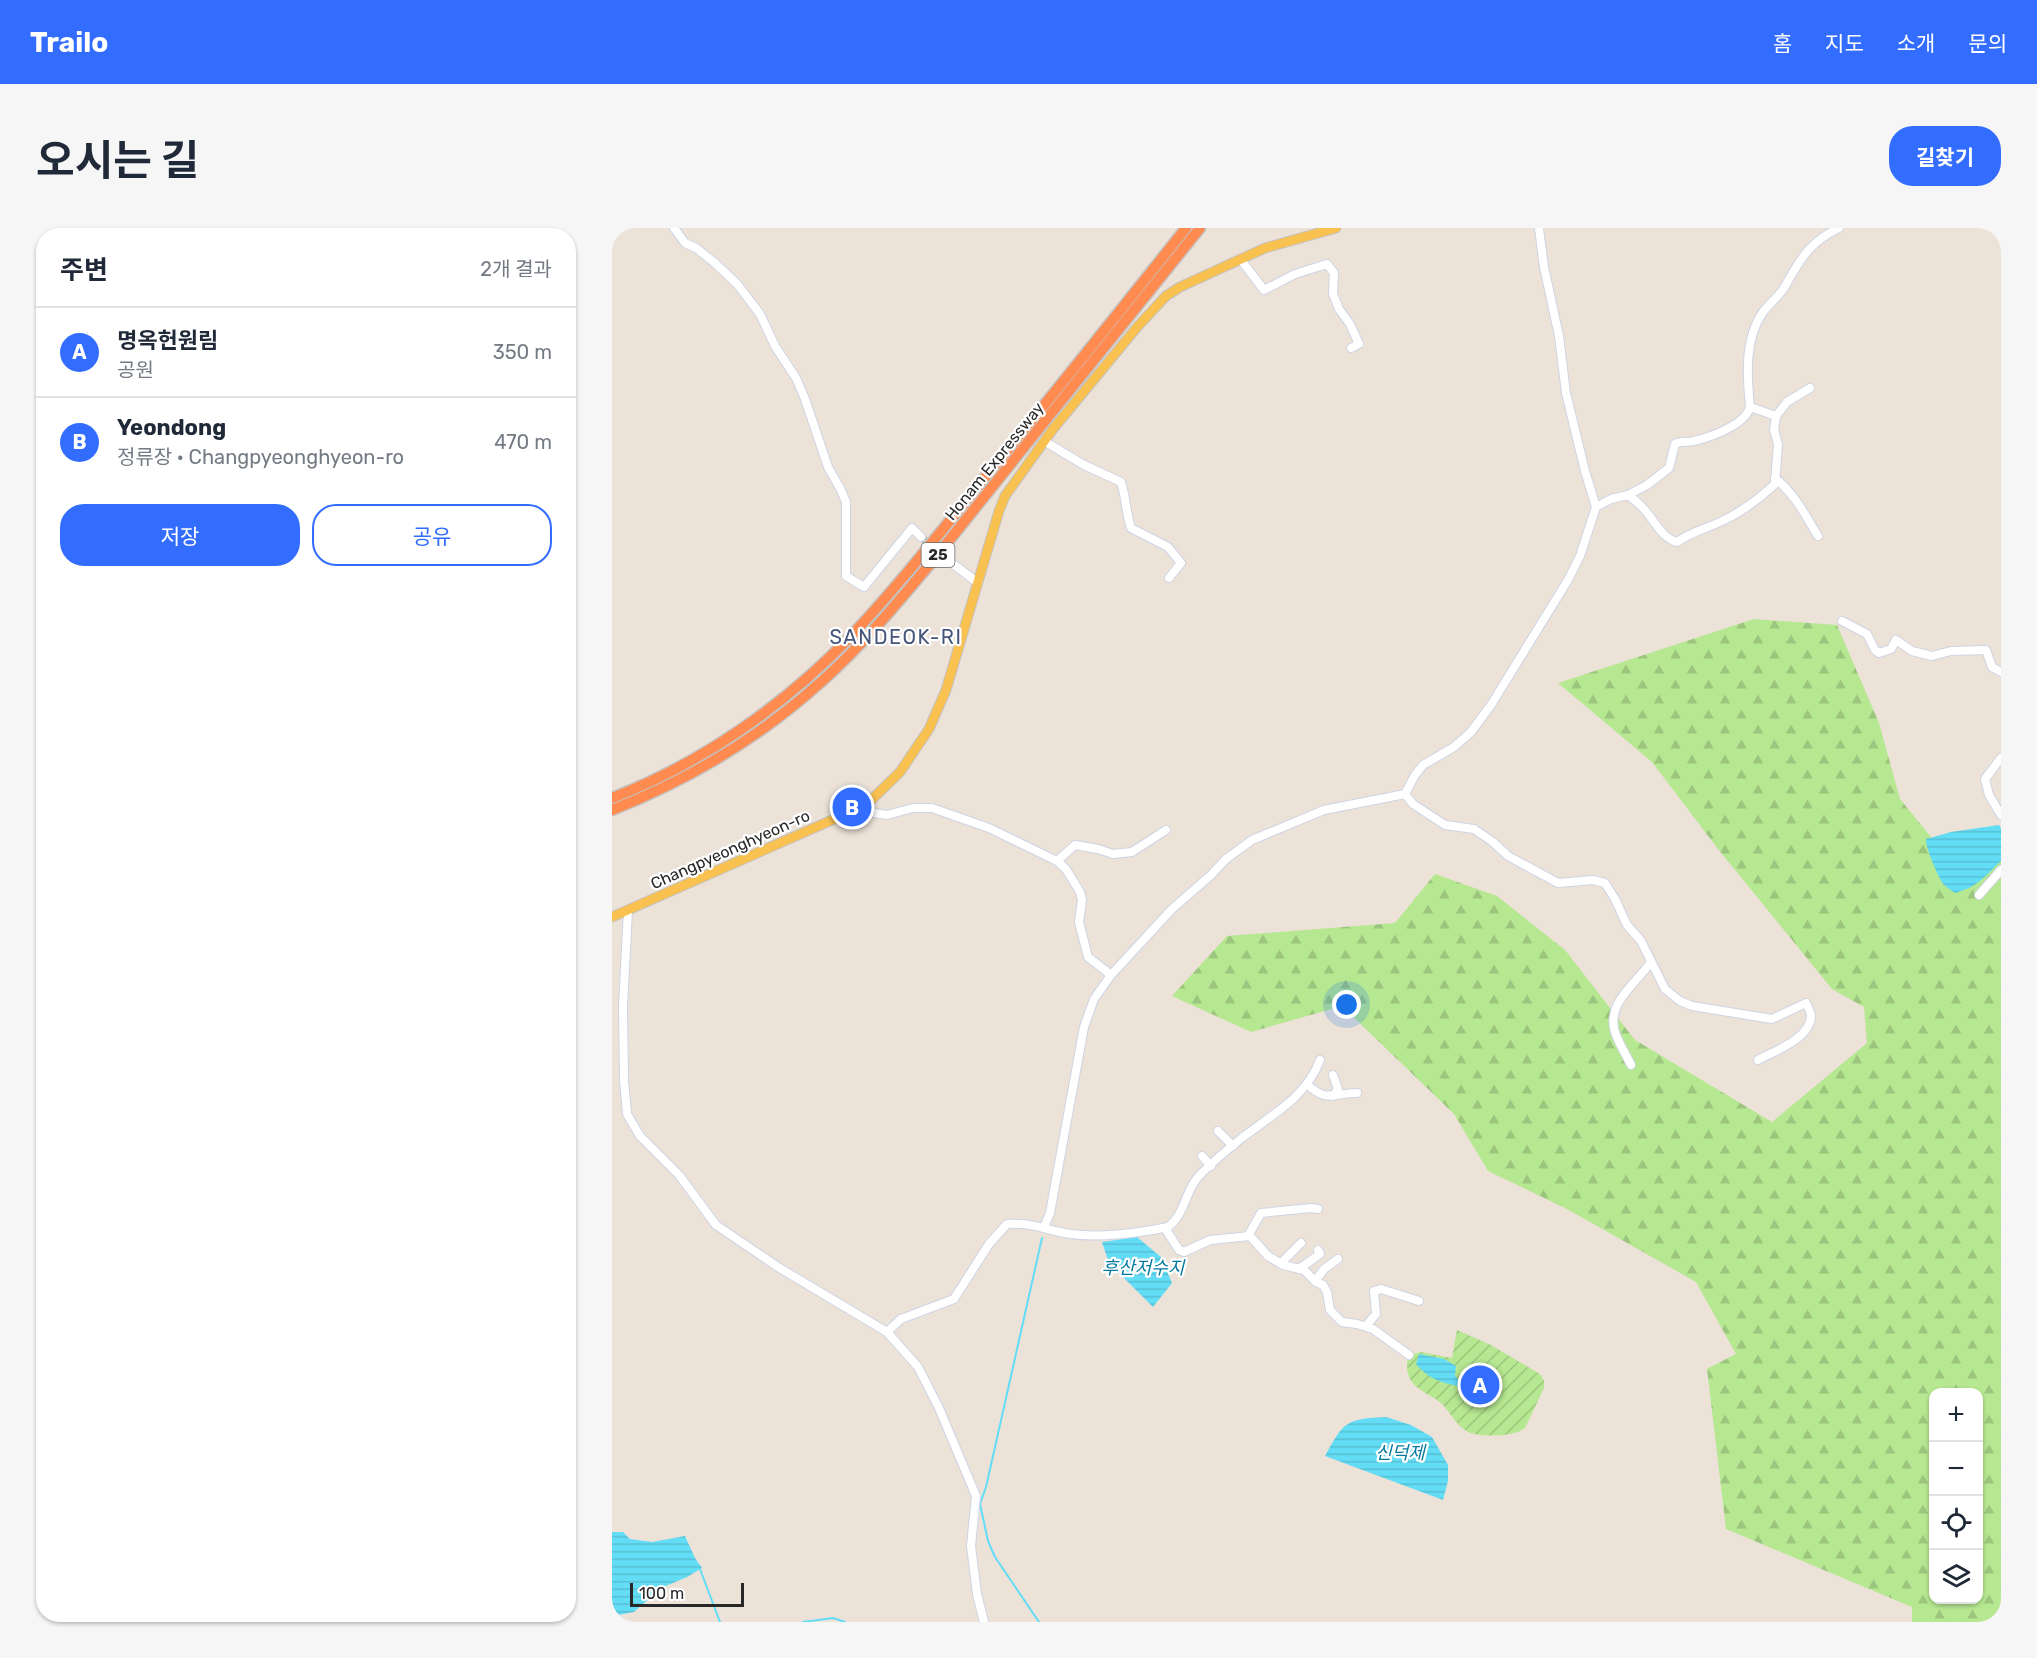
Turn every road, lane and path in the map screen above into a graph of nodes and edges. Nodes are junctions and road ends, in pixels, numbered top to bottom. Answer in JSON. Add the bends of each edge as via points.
{"nodes":[{"id":1,"x":674,"y":228,"type":"edge"},
{"id":2,"x":1186,"y":228,"type":"edge"},
{"id":3,"x":1200,"y":228,"type":"edge"},
{"id":4,"x":1331,"y":228,"type":"edge"},
{"id":5,"x":1336,"y":228,"type":"edge"},
{"id":6,"x":1539,"y":228,"type":"edge"},
{"id":7,"x":1839,"y":228,"type":"edge"},
{"id":8,"x":1241,"y":260,"type":"junction"},
{"id":9,"x":1351,"y":348,"type":"dead end"},
{"id":10,"x":1810,"y":388,"type":"dead end"},
{"id":11,"x":1750,"y":407,"type":"junction"},
{"id":12,"x":1776,"y":416,"type":"junction"},
{"id":13,"x":1044,"y":441,"type":"junction"},
{"id":14,"x":1775,"y":478,"type":"junction"},
{"id":15,"x":1628,"y":495,"type":"junction"},
{"id":16,"x":1596,"y":507,"type":"junction"},
{"id":17,"x":1818,"y":536,"type":"dead end"},
{"id":18,"x":921,"y":537,"type":"dead end"},
{"id":19,"x":948,"y":560,"type":"tunnel mouth"},
{"id":20,"x":1169,"y":578,"type":"dead end"},
{"id":21,"x":978,"y":583,"type":"junction"},
{"id":22,"x":1842,"y":621,"type":"dead end"},
{"id":23,"x":2001,"y":672,"type":"edge"},
{"id":24,"x":2001,"y":758,"type":"edge"},
{"id":25,"x":1405,"y":794,"type":"junction"},
{"id":26,"x":612,"y":798,"type":"edge"},
{"id":27,"x":866,"y":805,"type":"junction"},
{"id":28,"x":612,"y":810,"type":"edge"},
{"id":29,"x":2001,"y":815,"type":"edge"},
{"id":30,"x":1166,"y":830,"type":"dead end"},
{"id":31,"x":1057,"y":861,"type":"junction"},
{"id":32,"x":2001,"y":870,"type":"edge"},
{"id":33,"x":1978,"y":895,"type":"dead end"},
{"id":34,"x":628,"y":910,"type":"junction"},
{"id":35,"x":612,"y":918,"type":"edge"},
{"id":36,"x":1651,"y":962,"type":"junction"},
{"id":37,"x":1111,"y":975,"type":"junction"},
{"id":38,"x":1320,"y":1060,"type":"dead end"},
{"id":39,"x":1758,"y":1060,"type":"dead end"},
{"id":40,"x":1632,"y":1065,"type":"dead end"},
{"id":41,"x":1333,"y":1075,"type":"dead end"},
{"id":42,"x":1307,"y":1084,"type":"junction"},
{"id":43,"x":1357,"y":1093,"type":"dead end"},
{"id":44,"x":1333,"y":1096,"type":"junction"},
{"id":45,"x":1218,"y":1131,"type":"dead end"},
{"id":46,"x":1233,"y":1146,"type":"junction"},
{"id":47,"x":1202,"y":1156,"type":"dead end"},
{"id":48,"x":1211,"y":1166,"type":"junction"},
{"id":49,"x":1318,"y":1209,"type":"dead end"},
{"id":50,"x":1044,"y":1227,"type":"junction"},
{"id":51,"x":1165,"y":1228,"type":"junction"},
{"id":52,"x":1248,"y":1236,"type":"junction"},
{"id":53,"x":1301,"y":1243,"type":"dead end"},
{"id":54,"x":1318,"y":1250,"type":"dead end"},
{"id":55,"x":1338,"y":1259,"type":"dead end"},
{"id":56,"x":1281,"y":1263,"type":"junction"},
{"id":57,"x":1299,"y":1269,"type":"junction"},
{"id":58,"x":1315,"y":1281,"type":"junction"},
{"id":59,"x":1419,"y":1301,"type":"dead end"},
{"id":60,"x":1366,"y":1326,"type":"junction"},
{"id":61,"x":887,"y":1332,"type":"junction"},
{"id":62,"x":1409,"y":1355,"type":"dead end"},
{"id":63,"x":984,"y":1622,"type":"edge"}],
"edges":[{"from":1,"to":18,"type":"street","via":[[685,243],[738,285],[760,314],[796,378],[828,467],[846,502],[846,576],[864,587],[912,528]]},
{"from":2,"to":26,"type":"highway","name":"Honam Expressway","number":"25","via":[[850,638],[769,710],[664,775]]},
{"from":3,"to":28,"type":"highway","name":"Honam Expressway","number":"25","via":[[935,558],[851,653],[777,719],[744,741],[675,783]]},
{"from":4,"to":5,"type":"main road","name":"Changpyeonghyeon-ro"},
{"from":4,"to":8,"type":"main road","name":"Changpyeonghyeon-ro","via":[[1265,248]]},
{"from":6,"to":16,"type":"street","via":[[1566,393]]},
{"from":7,"to":11,"type":"street","via":[[1810,247],[1782,291],[1762,313],[1746,370]]},
{"from":8,"to":9,"type":"street","via":[[1264,290],[1327,264],[1334,273],[1333,294],[1359,344]]},
{"from":8,"to":13,"type":"main road","name":"Changpyeonghyeon-ro","via":[[1166,296]]},
{"from":10,"to":12,"type":"street","via":[[1787,402]]},
{"from":11,"to":12,"type":"street"},
{"from":11,"to":15,"type":"street","via":[[1737,424],[1725,430],[1675,444],[1669,468]]},
{"from":12,"to":14,"type":"street"},
{"from":13,"to":20,"type":"street","via":[[1121,482],[1131,528],[1168,547],[1181,563]]},
{"from":13,"to":21,"type":"main road","name":"Changpyeonghyeon-ro","via":[[1005,496]]},
{"from":14,"to":15,"type":"street","via":[[1775,484],[1752,506],[1677,542],[1671,541]]},
{"from":14,"to":17,"type":"street","via":[[1797,499]]},
{"from":15,"to":16,"type":"street"},
{"from":16,"to":25,"type":"street","via":[[1568,580],[1491,705],[1471,732],[1424,765]]},
{"from":19,"to":21,"type":"street"},
{"from":21,"to":27,"type":"main road","name":"Changpyeonghyeon-ro","via":[[946,690],[929,729],[906,766]]},
{"from":22,"to":23,"type":"street","via":[[1867,634],[1879,653],[1891,649],[1896,640],[1912,651],[1932,656],[1986,650],[1992,667]]},
{"from":24,"to":29,"type":"street","via":[[1985,779]]},
{"from":25,"to":36,"type":"street","via":[[1413,804],[1445,825],[1474,829],[1508,856],[1558,883],[1605,883]]},
{"from":25,"to":37,"type":"street","via":[[1324,810],[1252,840],[1172,909]]},
{"from":27,"to":31,"type":"street","via":[[873,813],[887,815],[932,808],[989,828]]},
{"from":27,"to":34,"type":"main road","name":"Changpyeonghyeon-ro"},
{"from":30,"to":31,"type":"street","via":[[1132,852],[1113,854],[1075,845]]},
{"from":31,"to":37,"type":"street","via":[[1080,892],[1079,922],[1088,957]]},
{"from":32,"to":33,"type":"street"},
{"from":34,"to":35,"type":"main road","name":"Changpyeonghyeon-ro"},
{"from":34,"to":61,"type":"street","via":[[624,1080],[627,1114],[640,1136],[679,1174],[716,1225]]},
{"from":36,"to":39,"type":"street","via":[[1665,989],[1692,1006],[1772,1018],[1806,1003],[1811,1014],[1808,1026],[1797,1038]]},
{"from":36,"to":40,"type":"street","via":[[1617,1002],[1612,1018]]},
{"from":37,"to":50,"type":"street","via":[[1094,999],[1084,1027],[1050,1213]]},
{"from":38,"to":42,"type":"street"},
{"from":41,"to":44,"type":"street","via":[[1338,1089]]},
{"from":42,"to":44,"type":"street","via":[[1315,1092]]},
{"from":42,"to":46,"type":"street"},
{"from":43,"to":44,"type":"street"},
{"from":45,"to":46,"type":"street"},
{"from":46,"to":48,"type":"street"},
{"from":47,"to":48,"type":"street"},
{"from":48,"to":51,"type":"street","via":[[1197,1178],[1176,1222]]},
{"from":49,"to":52,"type":"street","via":[[1261,1213]]},
{"from":50,"to":51,"type":"street","via":[[1093,1236]]},
{"from":50,"to":61,"type":"street","via":[[1007,1224],[989,1244],[954,1299],[901,1320]]},
{"from":51,"to":52,"type":"street","via":[[1184,1252],[1210,1240]]},
{"from":52,"to":56,"type":"street"},
{"from":53,"to":56,"type":"street"},
{"from":54,"to":57,"type":"street","via":[[1320,1254]]},
{"from":55,"to":58,"type":"street"},
{"from":56,"to":57,"type":"street"},
{"from":57,"to":58,"type":"street"},
{"from":58,"to":60,"type":"street","via":[[1323,1285],[1335,1316],[1342,1322]]},
{"from":59,"to":60,"type":"street","via":[[1381,1289],[1374,1291],[1376,1314]]},
{"from":60,"to":62,"type":"street"},
{"from":61,"to":63,"type":"street","via":[[918,1367],[976,1496],[971,1546]]}]}
